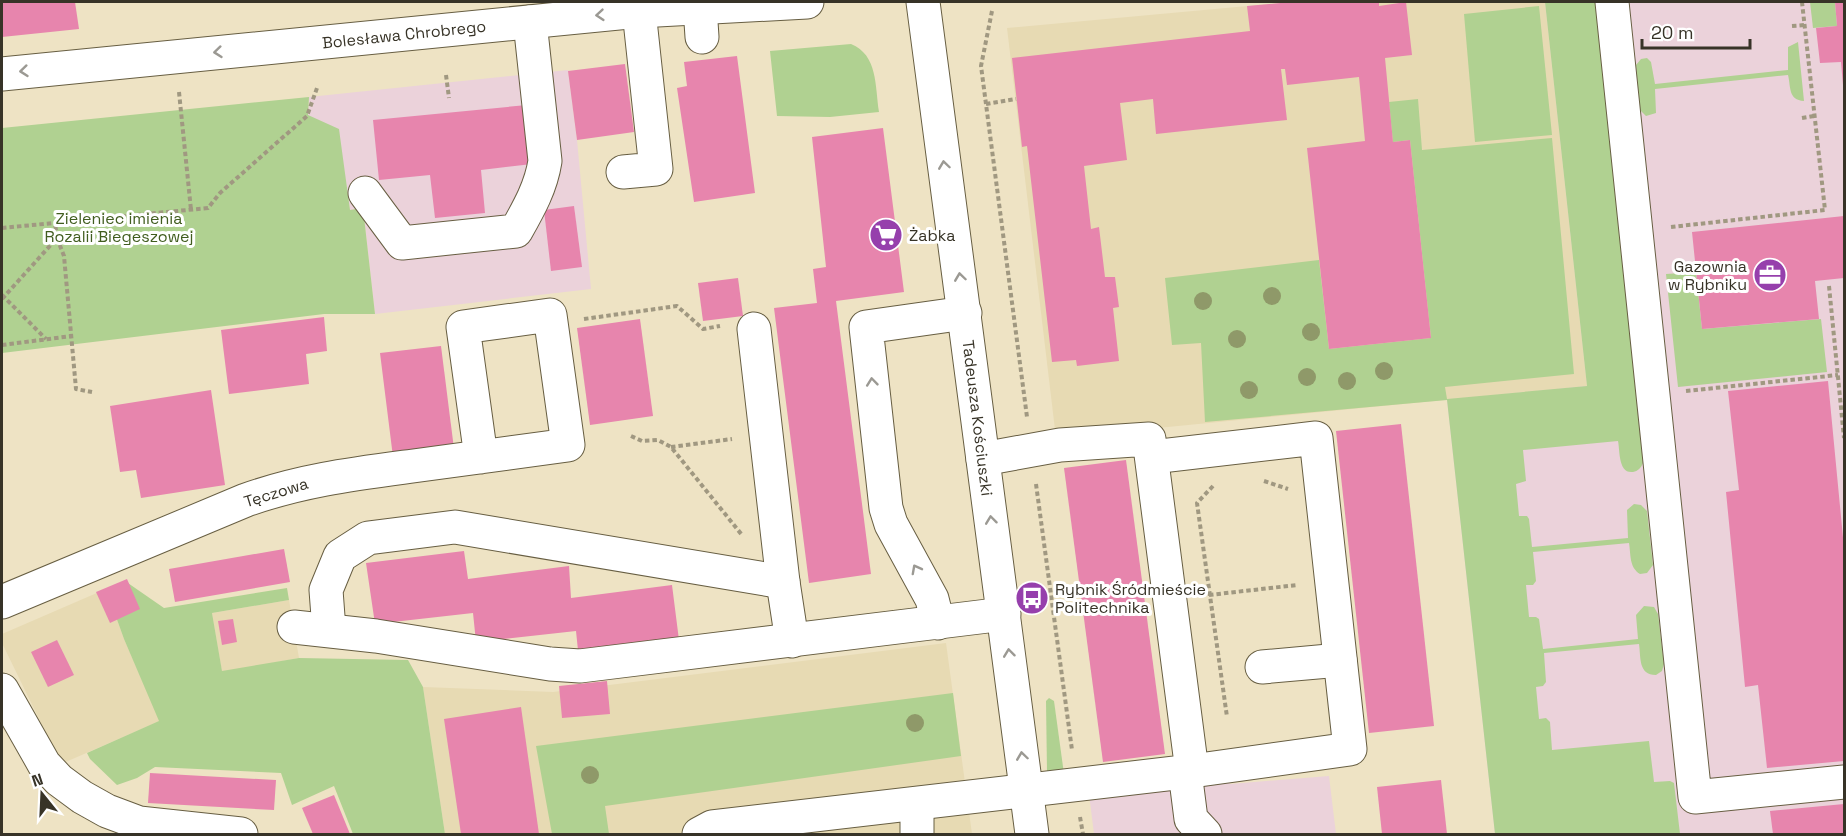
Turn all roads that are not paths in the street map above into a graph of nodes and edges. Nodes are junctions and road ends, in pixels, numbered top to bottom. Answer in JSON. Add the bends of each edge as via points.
{"nodes":[{"id":1,"x":807,"y":2,"type":"edge"},
{"id":2,"x":923,"y":2,"type":"edge"},
{"id":3,"x":1612,"y":2,"type":"edge"},
{"id":4,"x":639,"y":11,"type":"junction"},
{"id":5,"x":530,"y":22,"type":"junction"},
{"id":6,"x":2,"y":74,"type":"edge"},
{"id":7,"x":623,"y":172,"type":"dead end"},
{"id":8,"x":365,"y":193,"type":"dead end"},
{"id":9,"x":965,"y":313,"type":"junction"},
{"id":10,"x":754,"y":329,"type":"road end"},
{"id":11,"x":481,"y":457,"type":"junction"},
{"id":12,"x":1152,"y":457,"type":"junction"},
{"id":13,"x":983,"y":459,"type":"junction"},
{"id":14,"x":782,"y":572,"type":"junction"},
{"id":15,"x":2,"y":602,"type":"edge"},
{"id":16,"x":1004,"y":614,"type":"junction"},
{"id":17,"x":938,"y":623,"type":"junction"},
{"id":18,"x":294,"y":627,"type":"dead end"},
{"id":19,"x":329,"y":630,"type":"junction"},
{"id":20,"x":792,"y":641,"type":"junction"},
{"id":21,"x":1340,"y":660,"type":"junction"},
{"id":22,"x":1262,"y":667,"type":"dead end"},
{"id":23,"x":2,"y":690,"type":"edge"},
{"id":24,"x":1188,"y":771,"type":"junction"},
{"id":25,"x":1845,"y":782,"type":"edge"},
{"id":26,"x":1026,"y":790,"type":"junction"},
{"id":27,"x":917,"y":819,"type":"edge"},
{"id":28,"x":241,"y":834,"type":"edge"},
{"id":29,"x":699,"y":834,"type":"edge"},
{"id":30,"x":1032,"y":834,"type":"edge"},
{"id":31,"x":1204,"y":834,"type":"edge"}],
"edges":[{"from":1,"to":4,"type":"street","name":"Bolesława Chrobrego","via":[[701,22]]},
{"from":9,"to":2,"type":"street","name":"Tadeusza Kościuszki","one_way":true},
{"from":3,"to":25,"type":"street","via":[[1695,797]]},
{"from":4,"to":5,"type":"street","name":"Bolesława Chrobrego","one_way":true},
{"from":4,"to":7,"type":"street","via":[[656,169]]},
{"from":5,"to":6,"type":"street","name":"Bolesława Chrobrego","one_way":true},
{"from":5,"to":8,"type":"street","via":[[545,161],[537,193],[516,231],[402,243]]},
{"from":9,"to":13,"type":"street","name":"Tadeusza Kościuszki"},
{"from":17,"to":9,"type":"street","one_way":true,"via":[[932,599],[886,508],[866,327]]},
{"from":10,"to":14,"type":"street"},
{"from":11,"to":11,"type":"street","name":"Tęczowa","via":[[464,327],[550,315],[568,445]]},
{"from":11,"to":15,"type":"street","name":"Tęczowa","via":[[322,478],[282,488]]},
{"from":12,"to":13,"type":"street","via":[[1149,439],[1060,445]]},
{"from":12,"to":21,"type":"street","via":[[1316,438]]},
{"from":12,"to":24,"type":"street"},
{"from":16,"to":13,"type":"street","name":"Tadeusza Kościuszki","one_way":true},
{"from":14,"to":19,"type":"street","via":[[744,577],[455,527],[368,538],[340,556],[326,590]]},
{"from":14,"to":20,"type":"street"},
{"from":16,"to":17,"type":"street"},
{"from":26,"to":16,"type":"street","name":"Tadeusza Kościuszki","one_way":true},
{"from":17,"to":20,"type":"street"},
{"from":18,"to":19,"type":"street"},
{"from":19,"to":20,"type":"street","via":[[580,666]]},
{"from":21,"to":22,"type":"street"},
{"from":21,"to":24,"type":"street","via":[[1350,749]]},
{"from":23,"to":28,"type":"street","via":[[44,764],[82,797],[139,823]]},
{"from":24,"to":26,"type":"street"},
{"from":24,"to":31,"type":"street","via":[[1191,819]]},
{"from":26,"to":27,"type":"street"},
{"from":26,"to":30,"type":"street","name":"Tadeusza Kościuszki"},
{"from":27,"to":29,"type":"street","via":[[712,827]]}]}
